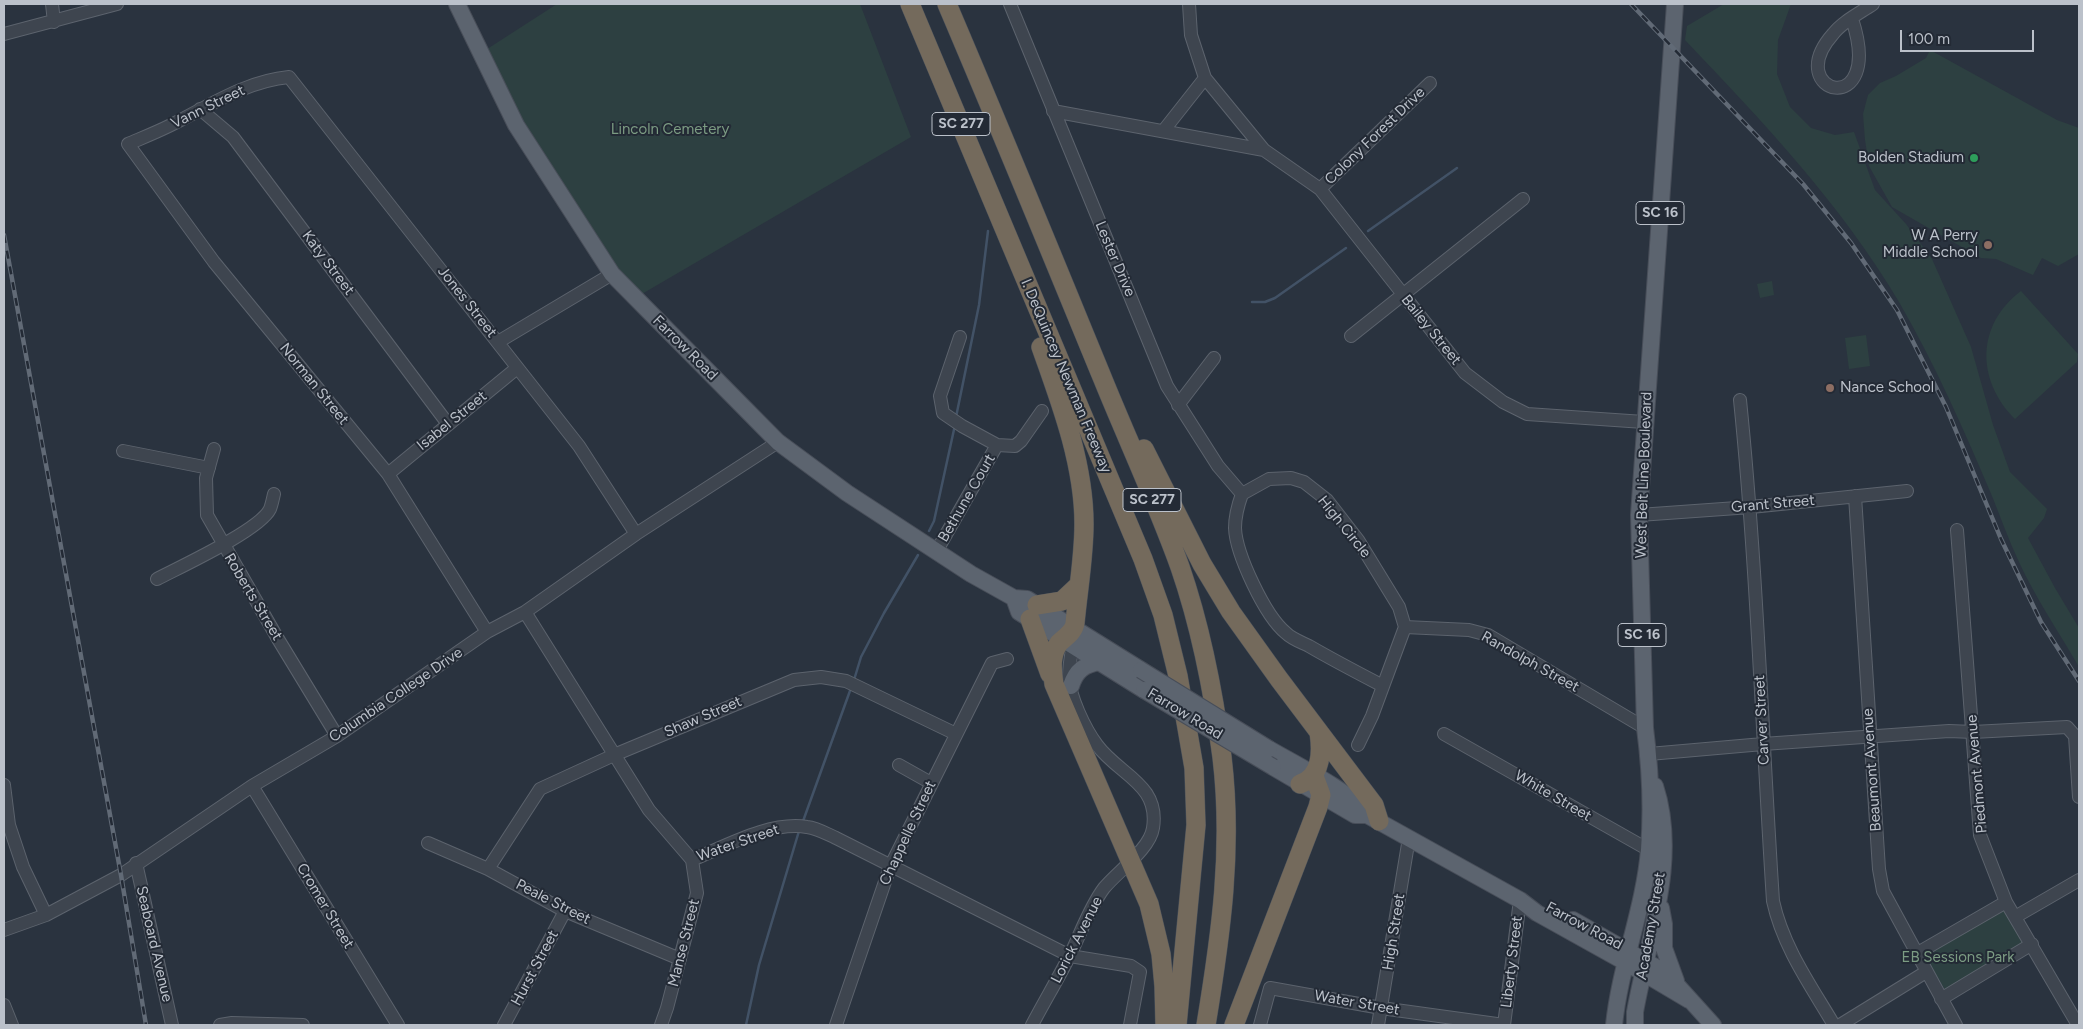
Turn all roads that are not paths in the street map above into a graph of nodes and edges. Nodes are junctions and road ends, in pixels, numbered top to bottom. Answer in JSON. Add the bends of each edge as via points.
{"nodes":[{"id":1,"x":52,"y":4,"type":"edge"},
{"id":2,"x":117,"y":4,"type":"edge"},
{"id":3,"x":457,"y":4,"type":"edge"},
{"id":4,"x":910,"y":4,"type":"edge"},
{"id":5,"x":947,"y":4,"type":"edge"},
{"id":6,"x":1010,"y":4,"type":"edge"},
{"id":7,"x":1190,"y":4,"type":"edge"},
{"id":8,"x":1675,"y":4,"type":"edge"},
{"id":9,"x":1873,"y":4,"type":"edge"},
{"id":10,"x":1852,"y":19,"type":"junction"},
{"id":11,"x":54,"y":22,"type":"junction"},
{"id":12,"x":4,"y":34,"type":"edge"},
{"id":13,"x":289,"y":77,"type":"joint"},
{"id":14,"x":1205,"y":78,"type":"junction"},
{"id":15,"x":1430,"y":83,"type":"dead end"},
{"id":16,"x":200,"y":109,"type":"junction"},
{"id":17,"x":1053,"y":112,"type":"junction"},
{"id":18,"x":1164,"y":130,"type":"junction"},
{"id":19,"x":128,"y":144,"type":"joint"},
{"id":20,"x":1264,"y":150,"type":"junction"},
{"id":21,"x":1320,"y":189,"type":"junction"},
{"id":22,"x":1523,"y":199,"type":"dead end"},
{"id":23,"x":1011,"y":245,"type":"junction"},
{"id":24,"x":1052,"y":255,"type":"junction"},
{"id":25,"x":612,"y":274,"type":"junction"},
{"id":26,"x":1403,"y":295,"type":"junction"},
{"id":27,"x":1350,"y":336,"type":"dead end"},
{"id":28,"x":960,"y":337,"type":"dead end"},
{"id":29,"x":498,"y":342,"type":"junction"},
{"id":30,"x":1214,"y":358,"type":"dead end"},
{"id":31,"x":517,"y":368,"type":"junction"},
{"id":32,"x":1740,"y":400,"type":"dead end"},
{"id":33,"x":1178,"y":405,"type":"junction"},
{"id":34,"x":1042,"y":411,"type":"dead end"},
{"id":35,"x":1644,"y":422,"type":"junction"},
{"id":36,"x":448,"y":424,"type":"junction"},
{"id":37,"x":778,"y":442,"type":"junction"},
{"id":38,"x":997,"y":445,"type":"junction"},
{"id":39,"x":214,"y":449,"type":"dead end"},
{"id":40,"x":122,"y":451,"type":"dead end"},
{"id":41,"x":209,"y":468,"type":"junction"},
{"id":42,"x":388,"y":474,"type":"junction"},
{"id":43,"x":1907,"y":491,"type":"dead end"},
{"id":44,"x":274,"y":494,"type":"dead end"},
{"id":45,"x":1242,"y":494,"type":"junction"},
{"id":46,"x":1855,"y":496,"type":"junction"},
{"id":47,"x":1751,"y":507,"type":"junction"},
{"id":48,"x":1640,"y":515,"type":"junction"},
{"id":49,"x":1957,"y":530,"type":"dead end"},
{"id":50,"x":636,"y":534,"type":"junction"},
{"id":51,"x":222,"y":545,"type":"junction"},
{"id":52,"x":936,"y":552,"type":"junction"},
{"id":53,"x":157,"y":579,"type":"dead end"},
{"id":54,"x":1079,"y":585,"type":"junction"},
{"id":55,"x":525,"y":612,"type":"junction"},
{"id":56,"x":1033,"y":612,"type":"junction"},
{"id":57,"x":1406,"y":627,"type":"junction"},
{"id":58,"x":487,"y":632,"type":"junction"},
{"id":59,"x":1070,"y":638,"type":"junction"},
{"id":60,"x":1007,"y":659,"type":"dead end"},
{"id":61,"x":1100,"y":662,"type":"junction"},
{"id":62,"x":1063,"y":685,"type":"junction"},
{"id":63,"x":1383,"y":686,"type":"junction"},
{"id":64,"x":1645,"y":728,"type":"junction"},
{"id":65,"x":1318,"y":732,"type":"junction"},
{"id":66,"x":1973,"y":732,"type":"junction"},
{"id":67,"x":956,"y":734,"type":"junction"},
{"id":68,"x":1444,"y":734,"type":"dead end"},
{"id":69,"x":337,"y":736,"type":"junction"},
{"id":70,"x":1869,"y":737,"type":"junction"},
{"id":71,"x":1763,"y":744,"type":"junction"},
{"id":72,"x":1358,"y":745,"type":"dead end"},
{"id":73,"x":614,"y":755,"type":"junction"},
{"id":74,"x":1649,"y":762,"type":"junction"},
{"id":75,"x":899,"y":765,"type":"dead end"},
{"id":76,"x":1307,"y":779,"type":"junction"},
{"id":77,"x":931,"y":783,"type":"junction"},
{"id":78,"x":4,"y":785,"type":"edge"},
{"id":79,"x":252,"y":786,"type":"junction"},
{"id":80,"x":1321,"y":795,"type":"junction"},
{"id":81,"x":2079,"y":797,"type":"edge"},
{"id":82,"x":1373,"y":818,"type":"junction"},
{"id":83,"x":1409,"y":838,"type":"junction"},
{"id":84,"x":428,"y":843,"type":"dead end"},
{"id":85,"x":1656,"y":854,"type":"junction"},
{"id":86,"x":692,"y":860,"type":"junction"},
{"id":87,"x":1130,"y":860,"type":"junction"},
{"id":88,"x":136,"y":863,"type":"junction"},
{"id":89,"x":890,"y":867,"type":"junction"},
{"id":90,"x":488,"y":869,"type":"junction"},
{"id":91,"x":2079,"y":880,"type":"edge"},
{"id":92,"x":1659,"y":896,"type":"junction"},
{"id":93,"x":1520,"y":900,"type":"junction"},
{"id":94,"x":2006,"y":902,"type":"junction"},
{"id":95,"x":565,"y":911,"type":"junction"},
{"id":96,"x":46,"y":915,"type":"junction"},
{"id":97,"x":2016,"y":917,"type":"junction"},
{"id":98,"x":4,"y":930,"type":"edge"},
{"id":99,"x":2032,"y":944,"type":"junction"},
{"id":100,"x":1916,"y":954,"type":"junction"},
{"id":101,"x":1070,"y":956,"type":"junction"},
{"id":102,"x":1627,"y":956,"type":"junction"},
{"id":103,"x":680,"y":959,"type":"junction"},
{"id":104,"x":1644,"y":967,"type":"junction"},
{"id":105,"x":1926,"y":972,"type":"junction"},
{"id":106,"x":1678,"y":986,"type":"junction"},
{"id":107,"x":1941,"y":999,"type":"junction"},
{"id":108,"x":1689,"y":1000,"type":"junction"},
{"id":109,"x":4,"y":1005,"type":"edge"},
{"id":110,"x":1381,"y":1008,"type":"junction"},
{"id":111,"x":12,"y":1025,"type":"edge"},
{"id":112,"x":172,"y":1025,"type":"edge"},
{"id":113,"x":220,"y":1025,"type":"edge"},
{"id":114,"x":303,"y":1025,"type":"edge"},
{"id":115,"x":398,"y":1025,"type":"edge"},
{"id":116,"x":504,"y":1025,"type":"edge"},
{"id":117,"x":660,"y":1025,"type":"edge"},
{"id":118,"x":836,"y":1025,"type":"edge"},
{"id":119,"x":1032,"y":1025,"type":"edge"},
{"id":120,"x":1130,"y":1025,"type":"edge"},
{"id":121,"x":1165,"y":1025,"type":"edge"},
{"id":122,"x":1177,"y":1025,"type":"edge"},
{"id":123,"x":1206,"y":1025,"type":"edge"},
{"id":124,"x":1234,"y":1025,"type":"edge"},
{"id":125,"x":1260,"y":1025,"type":"edge"},
{"id":126,"x":1378,"y":1025,"type":"edge"},
{"id":127,"x":1504,"y":1025,"type":"edge"},
{"id":128,"x":1614,"y":1025,"type":"edge"},
{"id":129,"x":1635,"y":1025,"type":"edge"},
{"id":130,"x":1713,"y":1025,"type":"edge"},
{"id":131,"x":1834,"y":1025,"type":"edge"},
{"id":132,"x":1840,"y":1025,"type":"edge"},
{"id":133,"x":1956,"y":1025,"type":"edge"},
{"id":134,"x":2078,"y":1025,"type":"edge"}],
"edges":[{"from":1,"to":11,"type":"street"},
{"from":2,"to":11,"type":"street"},
{"from":3,"to":25,"type":"main road","name":"Farrow Road","via":[[516,125]]},
{"from":4,"to":23,"type":"highway","name":"I. DeQuincey Newman Freeway","number":"SC 277"},
{"from":5,"to":24,"type":"highway","number":"SC 277"},
{"from":6,"to":17,"type":"street","name":"Lester Drive"},
{"from":7,"to":14,"type":"street","name":"Bailey Street","via":[[1190,35]]},
{"from":8,"to":35,"type":"main road","name":"West Belt Line Boulevard","number":"SC 16"},
{"from":9,"to":10,"type":"street"},
{"from":10,"to":10,"type":"street","via":[[1833,33],[1820,56],[1818,72],[1831,87],[1848,84],[1859,69],[1858,38]]},
{"from":11,"to":12,"type":"street"},
{"from":13,"to":16,"type":"street","name":"Vann Street","via":[[270,78]]},
{"from":13,"to":29,"type":"street","name":"Jones Street"},
{"from":14,"to":18,"type":"street"},
{"from":14,"to":20,"type":"street","name":"Bailey Street"},
{"from":15,"to":21,"type":"street","name":"Colony Forest Drive"},
{"from":16,"to":19,"type":"street","name":"Vann Street"},
{"from":16,"to":36,"type":"street","name":"Katy Street","via":[[233,137]]},
{"from":17,"to":18,"type":"street","name":"Bailey Street"},
{"from":17,"to":33,"type":"street","name":"Lester Drive","via":[[1167,386]]},
{"from":18,"to":20,"type":"street","name":"Bailey Street"},
{"from":19,"to":42,"type":"street","name":"Norman Street","via":[[214,262]]},
{"from":20,"to":21,"type":"street","name":"Bailey Street"},
{"from":21,"to":26,"type":"street","name":"Bailey Street"},
{"from":22,"to":26,"type":"street"},
{"from":23,"to":54,"type":"highway","via":[[1078,470],[1084,522]]},
{"from":23,"to":122,"type":"highway","name":"I. DeQuincey Newman Freeway","number":"SC 277","via":[[1143,559],[1163,615],[1178,676],[1194,768],[1196,825]]},
{"from":24,"to":65,"type":"highway","via":[[1079,300],[1145,452],[1202,564],[1231,612]]},
{"from":24,"to":123,"type":"highway","number":"SC 277","via":[[1180,569],[1213,699],[1222,759],[1227,855],[1223,919]]},
{"from":25,"to":29,"type":"street"},
{"from":25,"to":37,"type":"main road","name":"Farrow Road"},
{"from":26,"to":27,"type":"street"},
{"from":26,"to":35,"type":"street","name":"Bailey Street","via":[[1465,373],[1503,402],[1527,414]]},
{"from":28,"to":38,"type":"street","name":"Bethune Court","via":[[940,396],[943,413]]},
{"from":29,"to":31,"type":"street","name":"Jones Street"},
{"from":30,"to":33,"type":"street"},
{"from":31,"to":36,"type":"street","name":"Isabel Street"},
{"from":31,"to":50,"type":"street","name":"Jones Street","via":[[579,446]]},
{"from":32,"to":47,"type":"street","name":"Carver Street"},
{"from":33,"to":45,"type":"street","name":"Lester Drive","via":[[1218,466]]},
{"from":34,"to":38,"type":"street","name":"Bethune Court","via":[[1015,446]]},
{"from":35,"to":48,"type":"main road","name":"West Belt Line Boulevard","number":"SC 16"},
{"from":36,"to":42,"type":"street","name":"Isabel Street"},
{"from":37,"to":50,"type":"street","name":"Columbia College Drive"},
{"from":37,"to":52,"type":"main road","name":"Farrow Road"},
{"from":38,"to":52,"type":"street","name":"Bethune Court"},
{"from":39,"to":41,"type":"street","name":"Roberts Street"},
{"from":40,"to":41,"type":"street"},
{"from":41,"to":51,"type":"street","name":"Roberts Street","via":[[206,478],[207,515]]},
{"from":42,"to":58,"type":"street","name":"Norman Street"},
{"from":43,"to":46,"type":"street","name":"Grant Street"},
{"from":44,"to":51,"type":"street","via":[[270,510],[250,528]]},
{"from":45,"to":57,"type":"street","name":"High Circle","via":[[1269,479],[1291,478],[1304,482],[1326,500],[1374,563],[1399,607]]},
{"from":45,"to":63,"type":"street","via":[[1235,527],[1237,544],[1268,611],[1286,633]]},
{"from":46,"to":47,"type":"street","name":"Grant Street"},
{"from":46,"to":70,"type":"street","name":"Beaumont Avenue"},
{"from":47,"to":48,"type":"street","name":"Grant Street"},
{"from":47,"to":71,"type":"street","name":"Carver Street"},
{"from":48,"to":64,"type":"main road","name":"West Belt Line Boulevard","number":"SC 16"},
{"from":49,"to":66,"type":"street","name":"Piedmont Avenue"},
{"from":50,"to":55,"type":"street","name":"Columbia College Drive"},
{"from":51,"to":53,"type":"street"},
{"from":51,"to":69,"type":"street","name":"Roberts Street"},
{"from":52,"to":56,"type":"main road","name":"Farrow Road","via":[[1014,598],[1020,612]]},
{"from":54,"to":56,"type":"highway","via":[[1062,601]]},
{"from":54,"to":59,"type":"highway"},
{"from":55,"to":58,"type":"street","name":"Columbia College Drive"},
{"from":55,"to":73,"type":"street","name":"Water Street"},
{"from":56,"to":59,"type":"main road","name":"Farrow Road"},
{"from":56,"to":62,"type":"highway"},
{"from":57,"to":63,"type":"street"},
{"from":57,"to":64,"type":"street","name":"Randolph Street","via":[[1469,630],[1488,635]]},
{"from":58,"to":69,"type":"street","name":"Columbia College Drive"},
{"from":59,"to":61,"type":"main road","name":"Farrow Road"},
{"from":59,"to":62,"type":"highway","via":[[1058,645],[1053,656],[1052,667]]},
{"from":59,"to":76,"type":"main road","name":"Farrow Road","bridge":true,"via":[[1141,670],[1269,749]]},
{"from":60,"to":67,"type":"street","name":"Chappelle Street","via":[[992,663]]},
{"from":61,"to":62,"type":"main road","via":[[1079,670]]},
{"from":61,"to":76,"type":"main road","name":"Farrow Road","bridge":true,"via":[[1273,767]]},
{"from":62,"to":87,"type":"highway"},
{"from":62,"to":87,"type":"street","name":"Lorick Avenue","via":[[1097,745],[1146,790],[1152,800],[1154,814],[1150,840]]},
{"from":63,"to":72,"type":"street"},
{"from":64,"to":74,"type":"main road","name":"West Belt Line Boulevard","number":"SC 16"},
{"from":65,"to":76,"type":"highway","via":[[1321,749]]},
{"from":65,"to":82,"type":"highway","via":[[1374,804]]},
{"from":66,"to":70,"type":"street"},
{"from":66,"to":81,"type":"street","via":[[2067,727],[2075,736]]},
{"from":66,"to":94,"type":"street","name":"Piedmont Avenue","via":[[1980,835]]},
{"from":67,"to":73,"type":"street","name":"Shaw Street","via":[[846,681],[821,677],[794,680]]},
{"from":67,"to":77,"type":"street","name":"Chappelle Street"},
{"from":68,"to":85,"type":"street","name":"White Street"},
{"from":69,"to":79,"type":"street","name":"Columbia College Drive"},
{"from":70,"to":71,"type":"street"},
{"from":70,"to":100,"type":"street","name":"Beaumont Avenue","via":[[1883,891]]},
{"from":71,"to":74,"type":"street"},
{"from":71,"to":131,"type":"street","name":"Carver Street","via":[[1777,921]]},
{"from":73,"to":86,"type":"street","name":"Water Street","via":[[649,810]]},
{"from":73,"to":90,"type":"street","name":"Shaw Street","via":[[540,789]]},
{"from":74,"to":85,"type":"main road","name":"West Belt Line Boulevard","number":"SC 16"},
{"from":75,"to":77,"type":"street"},
{"from":76,"to":80,"type":"highway"},
{"from":76,"to":82,"type":"main road","name":"Farrow Road","via":[[1362,806]]},
{"from":77,"to":89,"type":"street","name":"Chappelle Street"},
{"from":78,"to":96,"type":"street","via":[[9,825]]},
{"from":79,"to":88,"type":"street","name":"Columbia College Drive"},
{"from":79,"to":115,"type":"street","name":"Cromer Street"},
{"from":80,"to":82,"type":"main road","name":"Farrow Road","via":[[1355,815]]},
{"from":80,"to":124,"type":"highway"},
{"from":82,"to":83,"type":"main road","name":"Farrow Road"},
{"from":83,"to":93,"type":"main road","name":"Farrow Road"},
{"from":83,"to":110,"type":"street","name":"High Street"},
{"from":84,"to":90,"type":"street","name":"Peale Street"},
{"from":85,"to":92,"type":"main road","name":"Academy Street","number":"SC 16"},
{"from":85,"to":102,"type":"main road","name":"West Belt Line Boulevard","number":"SC 16"},
{"from":86,"to":89,"type":"street","name":"Water Street","via":[[767,830],[792,825],[810,827],[836,838]]},
{"from":86,"to":103,"type":"street","name":"Manse Street","via":[[697,893]]},
{"from":87,"to":101,"type":"street","name":"Lorick Avenue","via":[[1103,890],[1086,917]]},
{"from":87,"to":121,"type":"highway","via":[[1149,904],[1161,954]]},
{"from":88,"to":96,"type":"street","name":"Columbia College Drive","via":[[121,875]]},
{"from":88,"to":112,"type":"street","name":"Seaboard Avenue"},
{"from":89,"to":101,"type":"street","name":"Water Street"},
{"from":89,"to":118,"type":"street","name":"Chappelle Street"},
{"from":90,"to":95,"type":"street","name":"Peale Street"},
{"from":91,"to":97,"type":"street"},
{"from":92,"to":104,"type":"main road","name":"Academy Street","number":"SC 16"},
{"from":92,"to":106,"type":"main road","via":[[1664,948]]},
{"from":93,"to":102,"type":"main road","name":"Farrow Road","via":[[1541,903]]},
{"from":93,"to":127,"type":"street","name":"Liberty Street"},
{"from":94,"to":97,"type":"street","name":"Piedmont Avenue"},
{"from":94,"to":100,"type":"street"},
{"from":95,"to":103,"type":"street","name":"Peale Street"},
{"from":95,"to":116,"type":"street","name":"Hurst Street"},
{"from":96,"to":98,"type":"street","name":"Columbia College Drive"},
{"from":97,"to":99,"type":"street","name":"Piedmont Avenue"},
{"from":99,"to":107,"type":"street"},
{"from":99,"to":134,"type":"street","name":"Piedmont Avenue"},
{"from":100,"to":105,"type":"street","name":"Beaumont Avenue"},
{"from":101,"to":119,"type":"street","name":"Lorick Avenue"},
{"from":101,"to":120,"type":"street","name":"Water Street","via":[[1131,966],[1140,972]]},
{"from":102,"to":104,"type":"main road","name":"Farrow Road"},
{"from":102,"to":128,"type":"main road","name":"West Belt Line Boulevard","number":"SC 16"},
{"from":103,"to":117,"type":"street","name":"Manse Street"},
{"from":104,"to":106,"type":"main road","name":"Farrow Road","via":[[1666,973]]},
{"from":104,"to":108,"type":"main road","name":"Farrow Road"},
{"from":104,"to":129,"type":"main road","name":"Academy Street","number":"SC 16"},
{"from":105,"to":107,"type":"street","name":"Beaumont Avenue"},
{"from":105,"to":132,"type":"street"},
{"from":106,"to":108,"type":"main road","name":"Farrow Road"},
{"from":107,"to":133,"type":"street","name":"Beaumont Avenue"},
{"from":108,"to":130,"type":"main road","name":"Farrow Road"},
{"from":109,"to":111,"type":"street"},
{"from":110,"to":125,"type":"street","name":"Water Street","via":[[1270,988]]},
{"from":110,"to":126,"type":"street","name":"High Street"},
{"from":110,"to":127,"type":"street","name":"Water Street"},
{"from":113,"to":114,"type":"street"}]}
